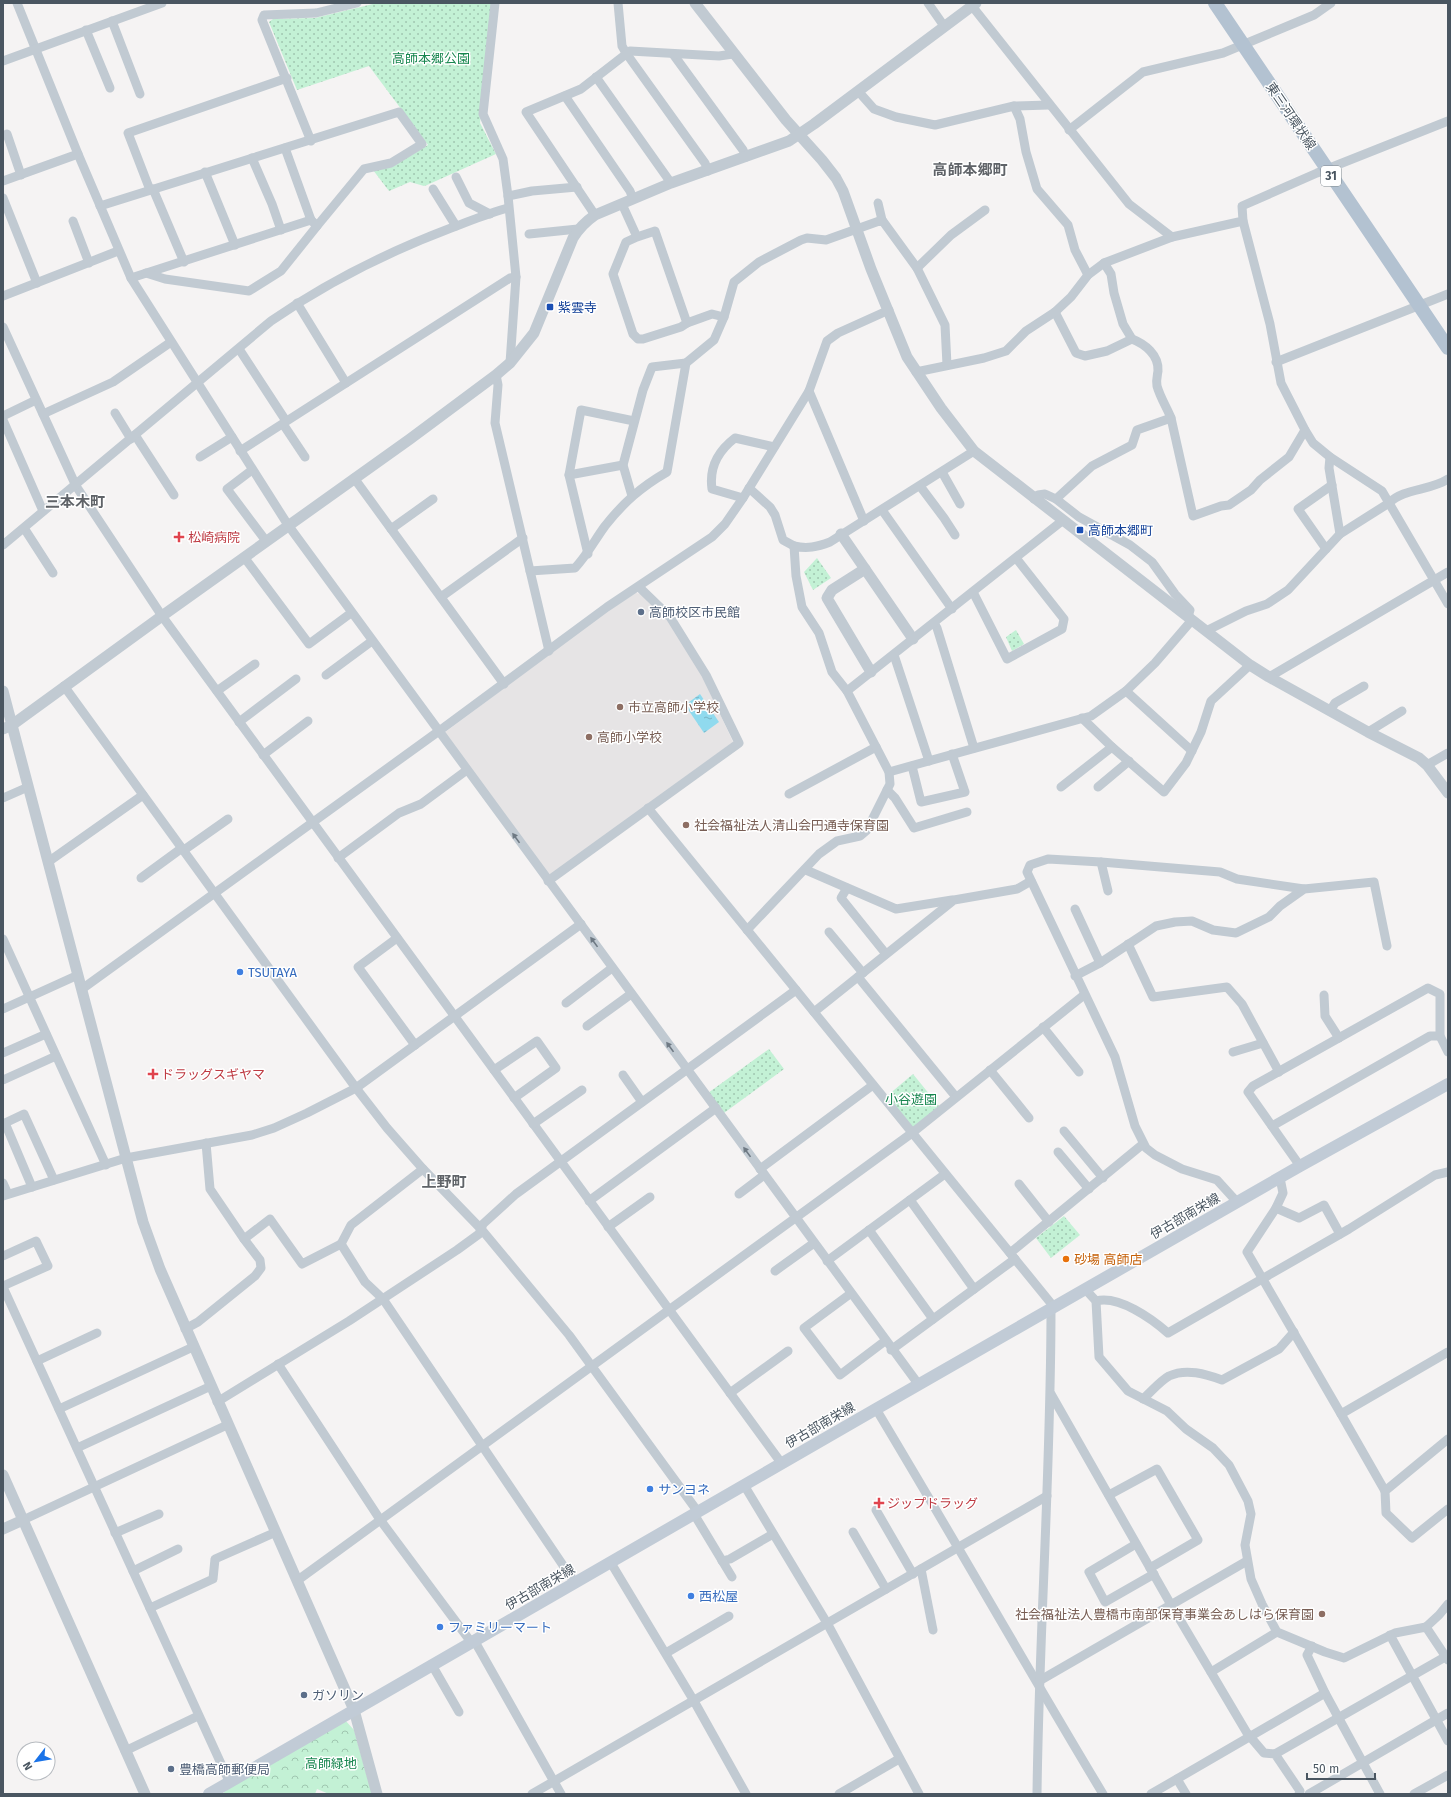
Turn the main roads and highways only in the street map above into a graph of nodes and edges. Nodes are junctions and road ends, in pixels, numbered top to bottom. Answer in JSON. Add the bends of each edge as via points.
{"nodes":[{"id":1,"x":1215,"y":3,"type":"edge"},
{"id":2,"x":1448,"y":348,"type":"edge"},
{"id":3,"x":1448,"y":1084,"type":"edge"},
{"id":4,"x":209,"y":1794,"type":"edge"}],
"edges":[{"from":1,"to":2,"type":"main road","name":"東三河環状線","number":"31"},
{"from":3,"to":4,"type":"main road","name":"伊古部南栄線","via":[[1085,1289]]}]}
